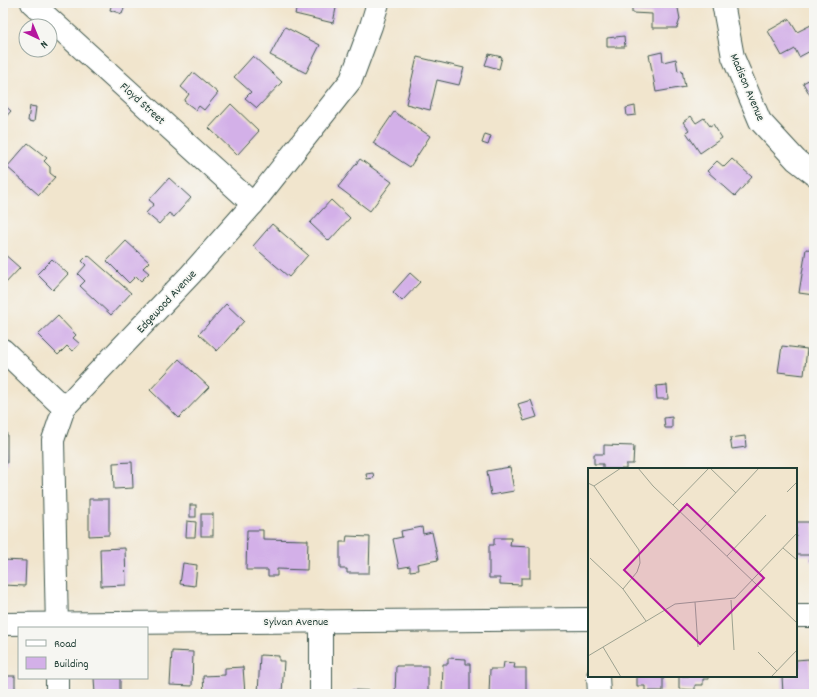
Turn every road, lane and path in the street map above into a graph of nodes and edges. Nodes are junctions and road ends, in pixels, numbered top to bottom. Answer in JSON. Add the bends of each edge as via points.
{"nodes":[{"id":1,"x":32,"y":3,"type":"edge"},
{"id":2,"x":378,"y":3,"type":"edge"},
{"id":3,"x":723,"y":3,"type":"edge"},
{"id":4,"x":814,"y":174,"type":"edge"},
{"id":5,"x":253,"y":204,"type":"junction"},
{"id":6,"x":3,"y":350,"type":"edge"},
{"id":7,"x":64,"y":408,"type":"junction"},
{"id":8,"x":797,"y":616,"type":"edge"},
{"id":9,"x":814,"y":616,"type":"edge"},
{"id":10,"x":588,"y":618,"type":"edge"},
{"id":11,"x":321,"y":621,"type":"junction"},
{"id":12,"x":3,"y":624,"type":"edge"},
{"id":13,"x":57,"y":626,"type":"edge"},
{"id":14,"x":598,"y":677,"type":"edge"},
{"id":15,"x":57,"y":679,"type":"edge"},
{"id":16,"x":57,"y":694,"type":"edge"},
{"id":17,"x":321,"y":694,"type":"edge"},
{"id":18,"x":598,"y":694,"type":"edge"}],
"edges":[{"from":1,"to":5,"type":"street","name":"Floyd Street"},
{"from":2,"to":5,"type":"street","name":"Edgewood Avenue","via":[[351,80]]},
{"from":3,"to":4,"type":"street","name":"Madison Avenue","via":[[733,57],[760,121],[796,160]]},
{"from":5,"to":7,"type":"street","name":"Edgewood Avenue","via":[[191,274]]},
{"from":6,"to":7,"type":"street"},
{"from":7,"to":13,"type":"street","name":"Edgewood Avenue","via":[[53,440]]},
{"from":8,"to":9,"type":"street"},
{"from":10,"to":11,"type":"street","name":"Sylvan Avenue"},
{"from":11,"to":13,"type":"street","name":"Sylvan Avenue"},
{"from":11,"to":17,"type":"street"},
{"from":12,"to":13,"type":"street","name":"Sylvan Avenue"},
{"from":14,"to":18,"type":"street"},
{"from":15,"to":16,"type":"street"}]}
